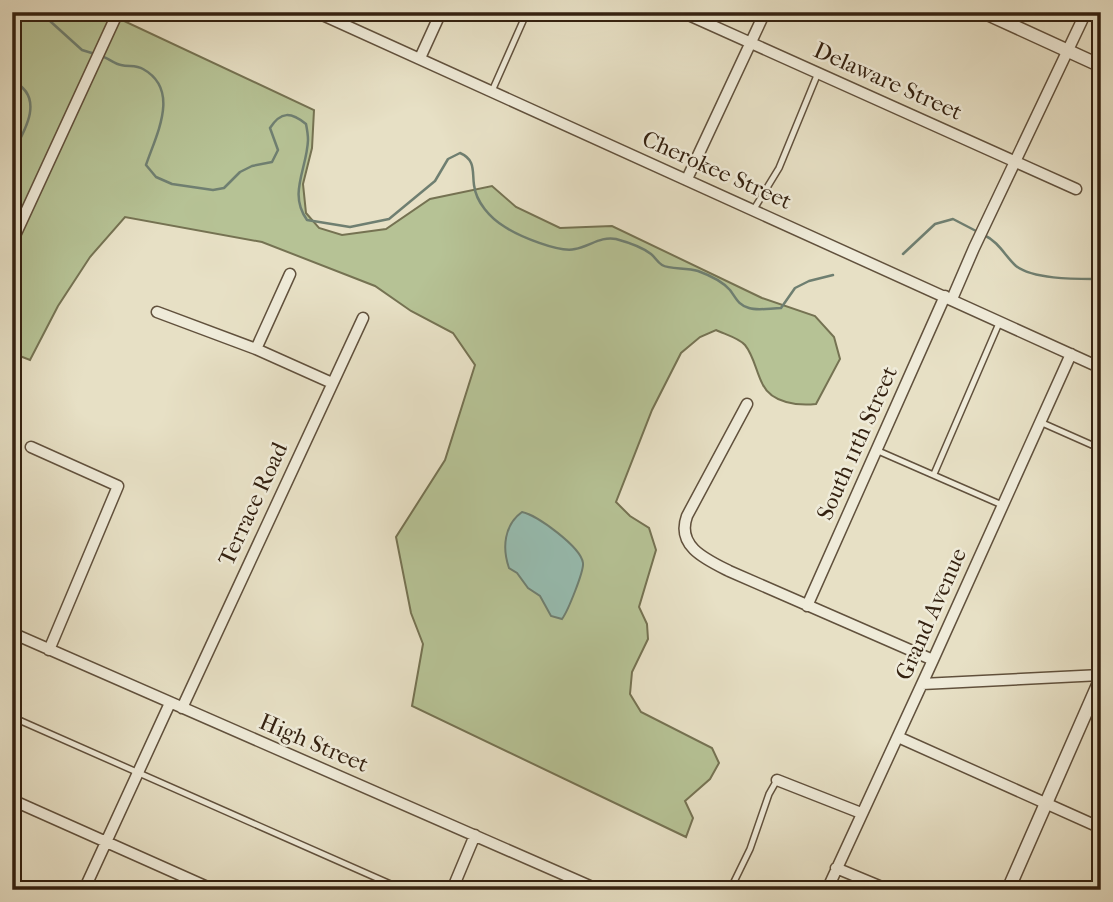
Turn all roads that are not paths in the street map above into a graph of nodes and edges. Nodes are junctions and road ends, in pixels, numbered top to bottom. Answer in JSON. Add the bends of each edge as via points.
{"nodes":[{"id":1,"x":118,"y":12,"type":"edge"},
{"id":2,"x":316,"y":12,"type":"edge"},
{"id":3,"x":441,"y":12,"type":"edge"},
{"id":4,"x":527,"y":12,"type":"edge"},
{"id":5,"x":682,"y":12,"type":"edge"},
{"id":6,"x":765,"y":12,"type":"edge"},
{"id":7,"x":983,"y":12,"type":"edge"},
{"id":8,"x":1086,"y":12,"type":"edge"},
{"id":9,"x":751,"y":44,"type":"junction"},
{"id":10,"x":1067,"y":51,"type":"junction"},
{"id":11,"x":419,"y":58,"type":"junction"},
{"id":12,"x":1101,"y":66,"type":"edge"},
{"id":13,"x":818,"y":73,"type":"junction"},
{"id":14,"x":492,"y":91,"type":"junction"},
{"id":15,"x":1016,"y":161,"type":"junction"},
{"id":16,"x":687,"y":179,"type":"junction"},
{"id":17,"x":1076,"y":189,"type":"dead end"},
{"id":18,"x":754,"y":209,"type":"junction"},
{"id":19,"x":12,"y":242,"type":"edge"},
{"id":20,"x":290,"y":274,"type":"dead end"},
{"id":21,"x":948,"y":298,"type":"junction"},
{"id":22,"x":157,"y":312,"type":"dead end"},
{"id":23,"x":363,"y":318,"type":"dead end"},
{"id":24,"x":1000,"y":321,"type":"junction"},
{"id":25,"x":256,"y":349,"type":"junction"},
{"id":26,"x":1071,"y":354,"type":"junction"},
{"id":27,"x":1101,"y":368,"type":"edge"},
{"id":28,"x":332,"y":383,"type":"junction"},
{"id":29,"x":747,"y":404,"type":"dead end"},
{"id":30,"x":1040,"y":422,"type":"junction"},
{"id":31,"x":31,"y":447,"type":"dead end"},
{"id":32,"x":1101,"y":449,"type":"edge"},
{"id":33,"x":876,"y":450,"type":"junction"},
{"id":34,"x":934,"y":474,"type":"junction"},
{"id":35,"x":1003,"y":505,"type":"junction"},
{"id":36,"x":807,"y":606,"type":"junction"},
{"id":37,"x":12,"y":633,"type":"edge"},
{"id":38,"x":49,"y":650,"type":"junction"},
{"id":39,"x":933,"y":660,"type":"junction"},
{"id":40,"x":1101,"y":676,"type":"edge"},
{"id":41,"x":922,"y":684,"type":"junction"},
{"id":42,"x":170,"y":703,"type":"junction"},
{"id":43,"x":182,"y":708,"type":"junction"},
{"id":44,"x":12,"y":717,"type":"edge"},
{"id":45,"x":898,"y":737,"type":"junction"},
{"id":46,"x":138,"y":773,"type":"junction"},
{"id":47,"x":777,"y":780,"type":"joint"},
{"id":48,"x":12,"y":800,"type":"edge"},
{"id":49,"x":1047,"y":804,"type":"junction"},
{"id":50,"x":861,"y":813,"type":"junction"},
{"id":51,"x":1101,"y":828,"type":"edge"},
{"id":52,"x":475,"y":835,"type":"junction"},
{"id":53,"x":106,"y":842,"type":"junction"},
{"id":54,"x":836,"y":868,"type":"junction"},
{"id":55,"x":1101,"y":876,"type":"edge"},
{"id":56,"x":12,"y":884,"type":"edge"},
{"id":57,"x":25,"y":890,"type":"edge"},
{"id":58,"x":84,"y":890,"type":"edge"},
{"id":59,"x":214,"y":890,"type":"edge"},
{"id":60,"x":404,"y":890,"type":"edge"},
{"id":61,"x":452,"y":890,"type":"edge"},
{"id":62,"x":599,"y":890,"type":"edge"},
{"id":63,"x":730,"y":890,"type":"edge"},
{"id":64,"x":827,"y":890,"type":"edge"},
{"id":65,"x":889,"y":890,"type":"edge"},
{"id":66,"x":1008,"y":890,"type":"edge"},
{"id":67,"x":1095,"y":890,"type":"edge"}],
"edges":[{"from":1,"to":19,"type":"street"},
{"from":2,"to":11,"type":"street","name":"Cherokee Street"},
{"from":3,"to":11,"type":"street"},
{"from":4,"to":14,"type":"lane"},
{"from":5,"to":9,"type":"street","name":"Delaware Street"},
{"from":6,"to":9,"type":"street"},
{"from":7,"to":10,"type":"street"},
{"from":8,"to":10,"type":"street","name":"South 11th Street"},
{"from":9,"to":13,"type":"street","name":"Delaware Street"},
{"from":9,"to":16,"type":"street"},
{"from":10,"to":12,"type":"street"},
{"from":10,"to":15,"type":"street","name":"South 11th Street"},
{"from":11,"to":14,"type":"street","name":"Cherokee Street"},
{"from":13,"to":15,"type":"street","name":"Delaware Street"},
{"from":13,"to":18,"type":"lane","via":[[779,168]]},
{"from":14,"to":16,"type":"street","name":"Cherokee Street"},
{"from":15,"to":17,"type":"street","name":"Delaware Street"},
{"from":15,"to":21,"type":"street","name":"South 11th Street"},
{"from":16,"to":18,"type":"street","name":"Cherokee Street"},
{"from":18,"to":21,"type":"street","name":"Cherokee Street"},
{"from":20,"to":25,"type":"street"},
{"from":21,"to":24,"type":"street","name":"Cherokee Street"},
{"from":21,"to":33,"type":"street","name":"South 11th Street"},
{"from":22,"to":25,"type":"street"},
{"from":23,"to":28,"type":"street","name":"Terrace Road"},
{"from":24,"to":26,"type":"street","name":"Cherokee Street"},
{"from":24,"to":34,"type":"lane"},
{"from":25,"to":28,"type":"street"},
{"from":26,"to":27,"type":"street","name":"Cherokee Street"},
{"from":26,"to":30,"type":"street","name":"Grand Avenue"},
{"from":28,"to":43,"type":"street","name":"Terrace Road"},
{"from":29,"to":36,"type":"street","via":[[682,528],[686,540],[704,559]]},
{"from":30,"to":32,"type":"lane"},
{"from":30,"to":35,"type":"street","name":"Grand Avenue"},
{"from":31,"to":38,"type":"street","via":[[118,486]]},
{"from":33,"to":34,"type":"lane"},
{"from":33,"to":36,"type":"street","name":"South 11th Street"},
{"from":34,"to":35,"type":"lane"},
{"from":35,"to":39,"type":"street","name":"Grand Avenue"},
{"from":36,"to":39,"type":"street"},
{"from":37,"to":38,"type":"street","name":"High Street"},
{"from":38,"to":42,"type":"street","name":"High Street"},
{"from":39,"to":41,"type":"street","name":"Grand Avenue"},
{"from":40,"to":41,"type":"street"},
{"from":40,"to":49,"type":"street"},
{"from":41,"to":45,"type":"street","name":"Grand Avenue"},
{"from":42,"to":43,"type":"street","name":"High Street"},
{"from":42,"to":46,"type":"street"},
{"from":43,"to":52,"type":"street","name":"High Street"},
{"from":44,"to":46,"type":"lane"},
{"from":45,"to":49,"type":"street"},
{"from":45,"to":50,"type":"street","name":"Grand Avenue"},
{"from":46,"to":53,"type":"street"},
{"from":46,"to":60,"type":"lane"},
{"from":47,"to":50,"type":"street"},
{"from":47,"to":63,"type":"lane"},
{"from":48,"to":53,"type":"street"},
{"from":49,"to":51,"type":"street"},
{"from":49,"to":66,"type":"street"},
{"from":50,"to":54,"type":"street","name":"Grand Avenue"},
{"from":52,"to":61,"type":"street"},
{"from":52,"to":62,"type":"street","name":"High Street"},
{"from":53,"to":58,"type":"street"},
{"from":53,"to":59,"type":"street"},
{"from":54,"to":64,"type":"street","name":"Grand Avenue"},
{"from":54,"to":65,"type":"street"},
{"from":55,"to":67,"type":"lane"},
{"from":56,"to":57,"type":"lane"}]}
